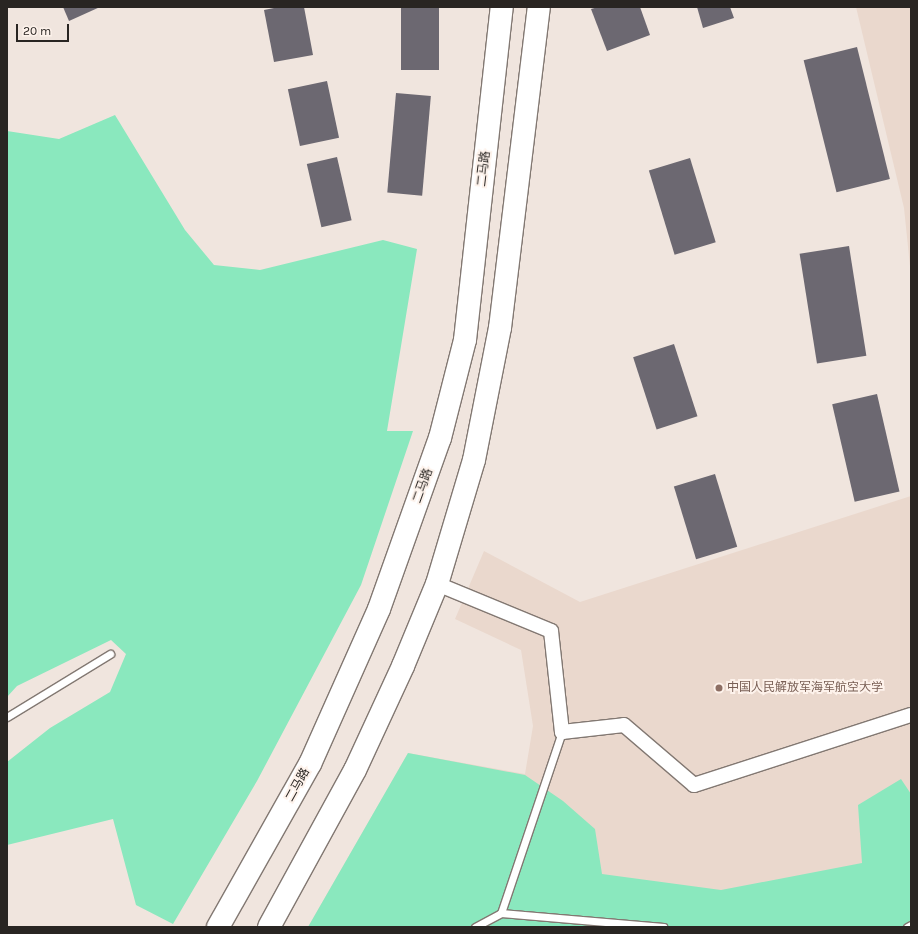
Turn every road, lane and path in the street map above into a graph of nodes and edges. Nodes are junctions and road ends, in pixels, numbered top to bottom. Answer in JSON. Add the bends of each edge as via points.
{"nodes":[{"id":1,"x":502,"y":7,"type":"edge"},
{"id":2,"x":539,"y":7,"type":"edge"},
{"id":3,"x":437,"y":584,"type":"junction"},
{"id":4,"x":110,"y":654,"type":"dead end"},
{"id":5,"x":911,"y":716,"type":"edge"},
{"id":6,"x":7,"y":717,"type":"edge"},
{"id":7,"x":562,"y":732,"type":"junction"},
{"id":8,"x":501,"y":913,"type":"junction"},
{"id":9,"x":911,"y":925,"type":"edge"},
{"id":10,"x":218,"y":927,"type":"edge"},
{"id":11,"x":269,"y":927,"type":"edge"},
{"id":12,"x":475,"y":927,"type":"edge"},
{"id":13,"x":663,"y":927,"type":"edge"},
{"id":14,"x":906,"y":927,"type":"edge"}],
"edges":[{"from":1,"to":10,"type":"main road","name":"二马路","via":[[465,340],[440,438],[379,609],[310,764]]},
{"from":2,"to":3,"type":"main road","via":[[500,328],[474,460]]},
{"from":3,"to":7,"type":"street","via":[[551,631]]},
{"from":3,"to":11,"type":"main road","via":[[355,770]]},
{"from":4,"to":6,"type":"lane"},
{"from":5,"to":7,"type":"street","via":[[694,785],[624,725]]},
{"from":7,"to":8,"type":"lane"},
{"from":8,"to":12,"type":"lane"},
{"from":8,"to":13,"type":"lane"},
{"from":9,"to":14,"type":"lane"}]}
